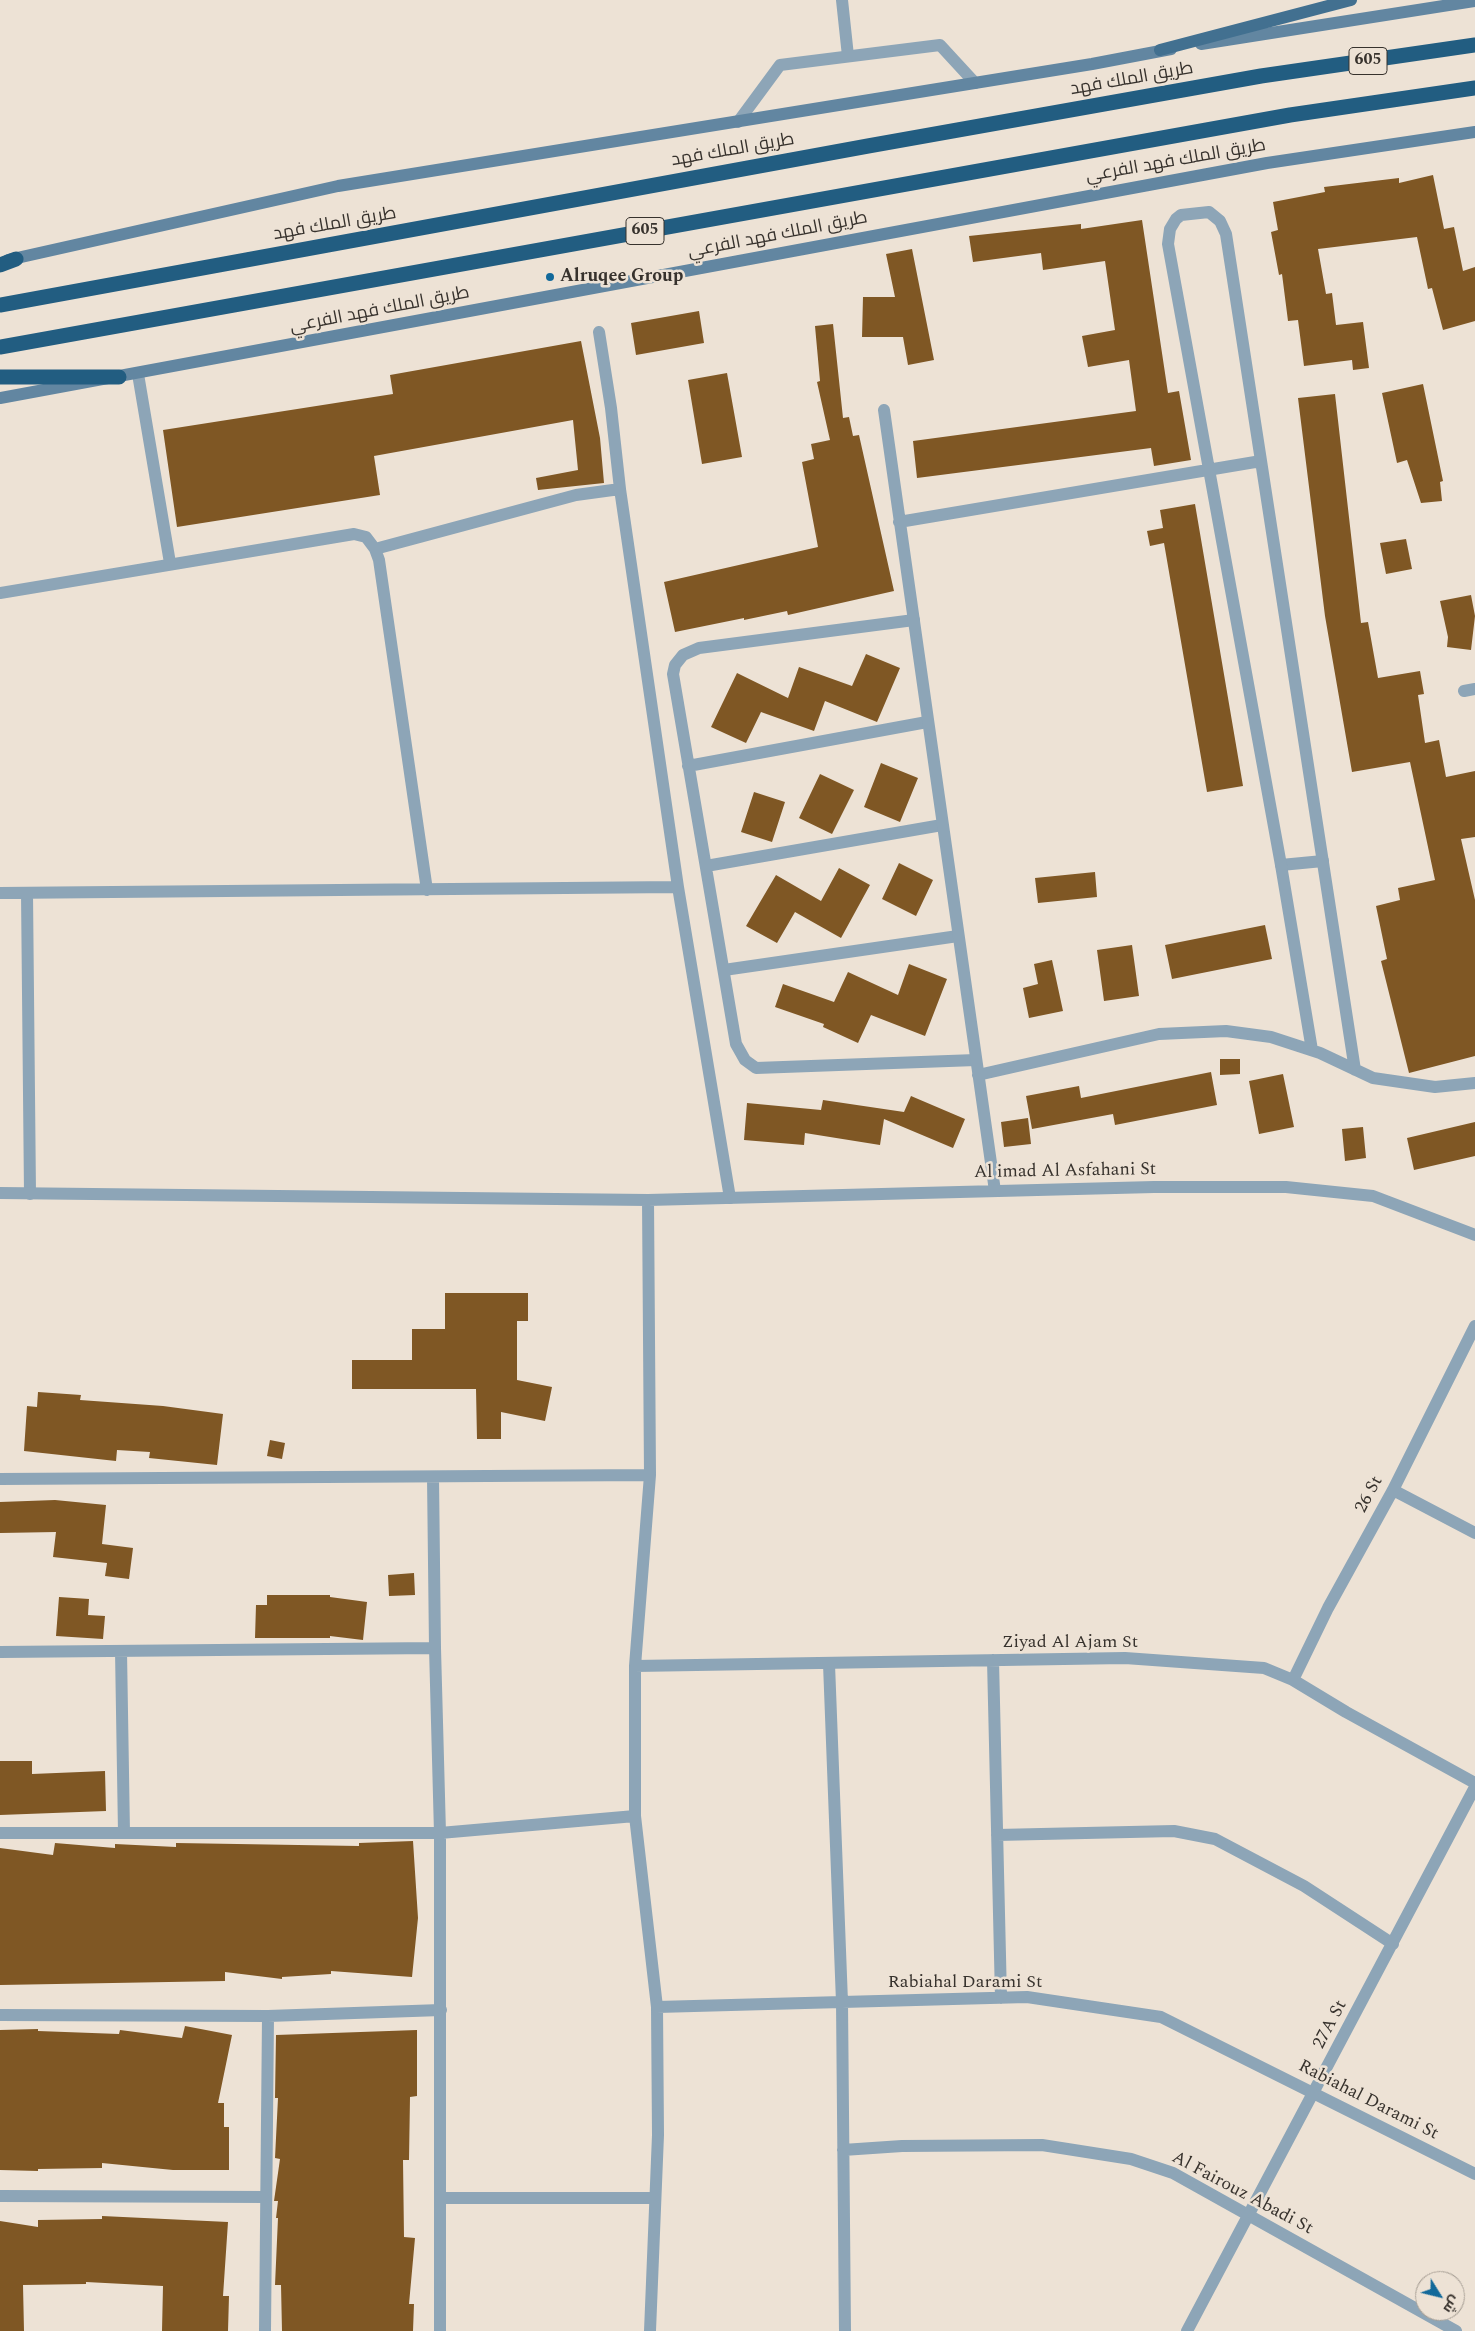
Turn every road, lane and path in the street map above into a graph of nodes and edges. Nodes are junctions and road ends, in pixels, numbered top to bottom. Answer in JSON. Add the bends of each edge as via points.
{"nodes":[{"id":1,"x":842,"y":0,"type":"edge"},
{"id":2,"x":1351,"y":0,"type":"edge"},
{"id":3,"x":1475,"y":1,"type":"edge"},
{"id":4,"x":1475,"y":45,"type":"edge"},
{"id":5,"x":1160,"y":50,"type":"junction"},
{"id":6,"x":848,"y":56,"type":"junction"},
{"id":7,"x":975,"y":83,"type":"junction"},
{"id":8,"x":1475,"y":88,"type":"edge"},
{"id":9,"x":738,"y":122,"type":"junction"},
{"id":10,"x":1475,"y":132,"type":"edge"},
{"id":11,"x":16,"y":259,"type":"junction"},
{"id":12,"x":0,"y":261,"type":"edge"},
{"id":13,"x":0,"y":265,"type":"edge"},
{"id":14,"x":0,"y":305,"type":"edge"},
{"id":15,"x":599,"y":332,"type":"dead end"},
{"id":16,"x":0,"y":347,"type":"edge"},
{"id":17,"x":138,"y":374,"type":"junction"},
{"id":18,"x":0,"y":376,"type":"edge"},
{"id":19,"x":119,"y":377,"type":"junction"},
{"id":20,"x":0,"y":398,"type":"edge"},
{"id":21,"x":884,"y":410,"type":"dead end"},
{"id":22,"x":1261,"y":462,"type":"junction"},
{"id":23,"x":1210,"y":470,"type":"junction"},
{"id":24,"x":620,"y":489,"type":"junction"},
{"id":25,"x":899,"y":522,"type":"junction"},
{"id":26,"x":376,"y":548,"type":"junction"},
{"id":27,"x":170,"y":563,"type":"junction"},
{"id":28,"x":0,"y":593,"type":"edge"},
{"id":29,"x":914,"y":620,"type":"junction"},
{"id":30,"x":928,"y":722,"type":"junction"},
{"id":31,"x":688,"y":766,"type":"junction"},
{"id":32,"x":942,"y":825,"type":"junction"},
{"id":33,"x":1323,"y":861,"type":"junction"},
{"id":34,"x":1281,"y":865,"type":"junction"},
{"id":35,"x":706,"y":866,"type":"junction"},
{"id":36,"x":678,"y":887,"type":"junction"},
{"id":37,"x":427,"y":890,"type":"junction"},
{"id":38,"x":0,"y":893,"type":"edge"},
{"id":39,"x":27,"y":893,"type":"junction"},
{"id":40,"x":958,"y":936,"type":"junction"},
{"id":41,"x":724,"y":970,"type":"junction"},
{"id":42,"x":1312,"y":1050,"type":"junction"},
{"id":43,"x":976,"y":1060,"type":"junction"},
{"id":44,"x":1355,"y":1070,"type":"junction"},
{"id":45,"x":978,"y":1075,"type":"junction"},
{"id":46,"x":1475,"y":1083,"type":"edge"},
{"id":47,"x":995,"y":1191,"type":"junction"},
{"id":48,"x":0,"y":1193,"type":"edge"},
{"id":49,"x":30,"y":1194,"type":"junction"},
{"id":50,"x":730,"y":1198,"type":"junction"},
{"id":51,"x":648,"y":1200,"type":"junction"},
{"id":52,"x":1475,"y":1235,"type":"edge"},
{"id":53,"x":1475,"y":1326,"type":"edge"},
{"id":54,"x":650,"y":1475,"type":"junction"},
{"id":55,"x":433,"y":1477,"type":"junction"},
{"id":56,"x":0,"y":1479,"type":"edge"},
{"id":57,"x":1393,"y":1490,"type":"junction"},
{"id":58,"x":1475,"y":1533,"type":"edge"},
{"id":59,"x":435,"y":1648,"type":"junction"},
{"id":60,"x":121,"y":1651,"type":"junction"},
{"id":61,"x":0,"y":1652,"type":"edge"},
{"id":62,"x":993,"y":1660,"type":"junction"},
{"id":63,"x":829,"y":1664,"type":"junction"},
{"id":64,"x":635,"y":1666,"type":"junction"},
{"id":65,"x":1293,"y":1680,"type":"junction"},
{"id":66,"x":1475,"y":1782,"type":"edge"},
{"id":67,"x":1475,"y":1787,"type":"edge"},
{"id":68,"x":636,"y":1816,"type":"junction"},
{"id":69,"x":0,"y":1832,"type":"edge"},
{"id":70,"x":124,"y":1833,"type":"junction"},
{"id":71,"x":440,"y":1833,"type":"junction"},
{"id":72,"x":997,"y":1835,"type":"junction"},
{"id":73,"x":1393,"y":1944,"type":"junction"},
{"id":74,"x":1001,"y":1998,"type":"junction"},
{"id":75,"x":842,"y":2002,"type":"junction"},
{"id":76,"x":657,"y":2007,"type":"junction"},
{"id":77,"x":441,"y":2010,"type":"junction"},
{"id":78,"x":0,"y":2015,"type":"edge"},
{"id":79,"x":268,"y":2016,"type":"junction"},
{"id":80,"x":1314,"y":2094,"type":"junction"},
{"id":81,"x":843,"y":2150,"type":"junction"},
{"id":82,"x":1475,"y":2174,"type":"edge"},
{"id":83,"x":0,"y":2196,"type":"edge"},
{"id":84,"x":266,"y":2197,"type":"junction"},
{"id":85,"x":441,"y":2198,"type":"junction"},
{"id":86,"x":655,"y":2198,"type":"junction"},
{"id":87,"x":1249,"y":2216,"type":"junction"},
{"id":88,"x":265,"y":2331,"type":"edge"},
{"id":89,"x":440,"y":2331,"type":"edge"},
{"id":90,"x":650,"y":2331,"type":"edge"},
{"id":91,"x":845,"y":2331,"type":"edge"},
{"id":92,"x":1187,"y":2331,"type":"edge"},
{"id":93,"x":1456,"y":2331,"type":"edge"}],
"edges":[{"from":1,"to":6,"type":"street"},
{"from":2,"to":5,"type":"main road"},
{"from":3,"to":5,"type":"main road"},
{"from":4,"to":14,"type":"highway","name":"طريق الملك فهد","number":"605","via":[[1261,76],[858,147]]},
{"from":5,"to":7,"type":"main road"},
{"from":6,"to":7,"type":"street","via":[[940,44]]},
{"from":6,"to":9,"type":"street","via":[[780,65]]},
{"from":7,"to":9,"type":"main road"},
{"from":8,"to":16,"type":"highway","number":"605","via":[[1290,115]]},
{"from":9,"to":11,"type":"main road","via":[[338,186]]},
{"from":10,"to":17,"type":"main road","name":"طريق الملك فهد الفرعي","via":[[1258,164]]},
{"from":11,"to":12,"type":"main road"},
{"from":11,"to":13,"type":"highway"},
{"from":15,"to":24,"type":"street"},
{"from":17,"to":19,"type":"main road","name":"طريق الملك فهد الفرعي"},
{"from":17,"to":27,"type":"street"},
{"from":18,"to":19,"type":"highway"},
{"from":19,"to":20,"type":"main road","name":"طريق الملك فهد الفرعي"},
{"from":21,"to":25,"type":"street"},
{"from":22,"to":23,"type":"street"},
{"from":22,"to":23,"type":"street","via":[[1226,234],[1220,221],[1209,212],[1181,215],[1170,229],[1168,244]]},
{"from":22,"to":33,"type":"street"},
{"from":23,"to":25,"type":"street"},
{"from":23,"to":34,"type":"street"},
{"from":24,"to":26,"type":"street","via":[[576,496]]},
{"from":24,"to":36,"type":"street"},
{"from":25,"to":29,"type":"street"},
{"from":26,"to":27,"type":"street","via":[[366,538],[354,534]]},
{"from":26,"to":37,"type":"street"},
{"from":27,"to":28,"type":"street"},
{"from":29,"to":30,"type":"street"},
{"from":29,"to":31,"type":"street","via":[[699,648],[683,655],[673,674]]},
{"from":30,"to":31,"type":"street"},
{"from":30,"to":32,"type":"street"},
{"from":31,"to":35,"type":"street"},
{"from":32,"to":35,"type":"street"},
{"from":32,"to":40,"type":"street"},
{"from":33,"to":34,"type":"street"},
{"from":33,"to":44,"type":"street"},
{"from":34,"to":42,"type":"street"},
{"from":35,"to":41,"type":"street"},
{"from":36,"to":37,"type":"street"},
{"from":36,"to":50,"type":"street"},
{"from":37,"to":39,"type":"street"},
{"from":38,"to":39,"type":"street"},
{"from":39,"to":49,"type":"street"},
{"from":40,"to":41,"type":"street"},
{"from":40,"to":43,"type":"street"},
{"from":41,"to":43,"type":"street","via":[[736,1044],[745,1060],[756,1068]]},
{"from":42,"to":44,"type":"street"},
{"from":42,"to":45,"type":"street","via":[[1271,1036],[1226,1031],[1159,1034]]},
{"from":43,"to":45,"type":"street"},
{"from":44,"to":46,"type":"street","via":[[1373,1078],[1434,1087]]},
{"from":45,"to":47,"type":"street"},
{"from":47,"to":50,"type":"street","name":"Al imad Al Asfahani St"},
{"from":47,"to":52,"type":"street","name":"Al imad Al Asfahani St","via":[[1286,1187],[1373,1196]]},
{"from":48,"to":49,"type":"street","name":"Al imad Al Asfahani St"},
{"from":49,"to":51,"type":"street","name":"Al imad Al Asfahani St"},
{"from":50,"to":51,"type":"street","name":"Al imad Al Asfahani St"},
{"from":51,"to":54,"type":"street"},
{"from":53,"to":57,"type":"street","name":"26 St"},
{"from":54,"to":55,"type":"street"},
{"from":54,"to":64,"type":"street"},
{"from":55,"to":56,"type":"street"},
{"from":55,"to":59,"type":"street"},
{"from":57,"to":58,"type":"street"},
{"from":57,"to":65,"type":"street","name":"26 St"},
{"from":59,"to":60,"type":"street"},
{"from":59,"to":71,"type":"street"},
{"from":60,"to":61,"type":"street"},
{"from":60,"to":70,"type":"street"},
{"from":62,"to":63,"type":"street","name":"Ziyad Al Ajam St"},
{"from":62,"to":65,"type":"street","name":"Ziyad Al Ajam St","via":[[1145,1660],[1264,1668]]},
{"from":62,"to":72,"type":"street"},
{"from":63,"to":64,"type":"street","name":"Ziyad Al Ajam St"},
{"from":63,"to":75,"type":"street"},
{"from":64,"to":68,"type":"street"},
{"from":65,"to":66,"type":"street","name":"Ziyad Al Ajam St"},
{"from":67,"to":73,"type":"street","name":"27A St"},
{"from":68,"to":71,"type":"street"},
{"from":68,"to":76,"type":"street"},
{"from":69,"to":70,"type":"street"},
{"from":70,"to":71,"type":"street"},
{"from":71,"to":77,"type":"street"},
{"from":72,"to":73,"type":"street","via":[[1174,1831],[1214,1839],[1304,1886]]},
{"from":72,"to":74,"type":"street"},
{"from":73,"to":80,"type":"street","name":"27A St"},
{"from":74,"to":75,"type":"street","name":"Rabiahal Darami St"},
{"from":74,"to":80,"type":"street","name":"Rabiahal Darami St","via":[[1026,1997],[1161,2017]]},
{"from":75,"to":76,"type":"street","name":"Rabiahal Darami St"},
{"from":75,"to":81,"type":"street"},
{"from":76,"to":86,"type":"street"},
{"from":77,"to":79,"type":"street"},
{"from":77,"to":85,"type":"street"},
{"from":78,"to":79,"type":"street"},
{"from":79,"to":84,"type":"street"},
{"from":80,"to":82,"type":"street","name":"Rabiahal Darami St"},
{"from":80,"to":87,"type":"street","name":"27A St"},
{"from":81,"to":87,"type":"street","name":"Al Fairouz Abadi St","via":[[902,2146],[1042,2145],[1090,2152],[1131,2159],[1173,2173]]},
{"from":81,"to":91,"type":"street"},
{"from":83,"to":84,"type":"street"},
{"from":84,"to":88,"type":"street"},
{"from":85,"to":86,"type":"street"},
{"from":85,"to":89,"type":"street"},
{"from":86,"to":90,"type":"street"},
{"from":87,"to":92,"type":"street","name":"27A St"},
{"from":87,"to":93,"type":"street","name":"Al Fairouz Abadi St"}]}
